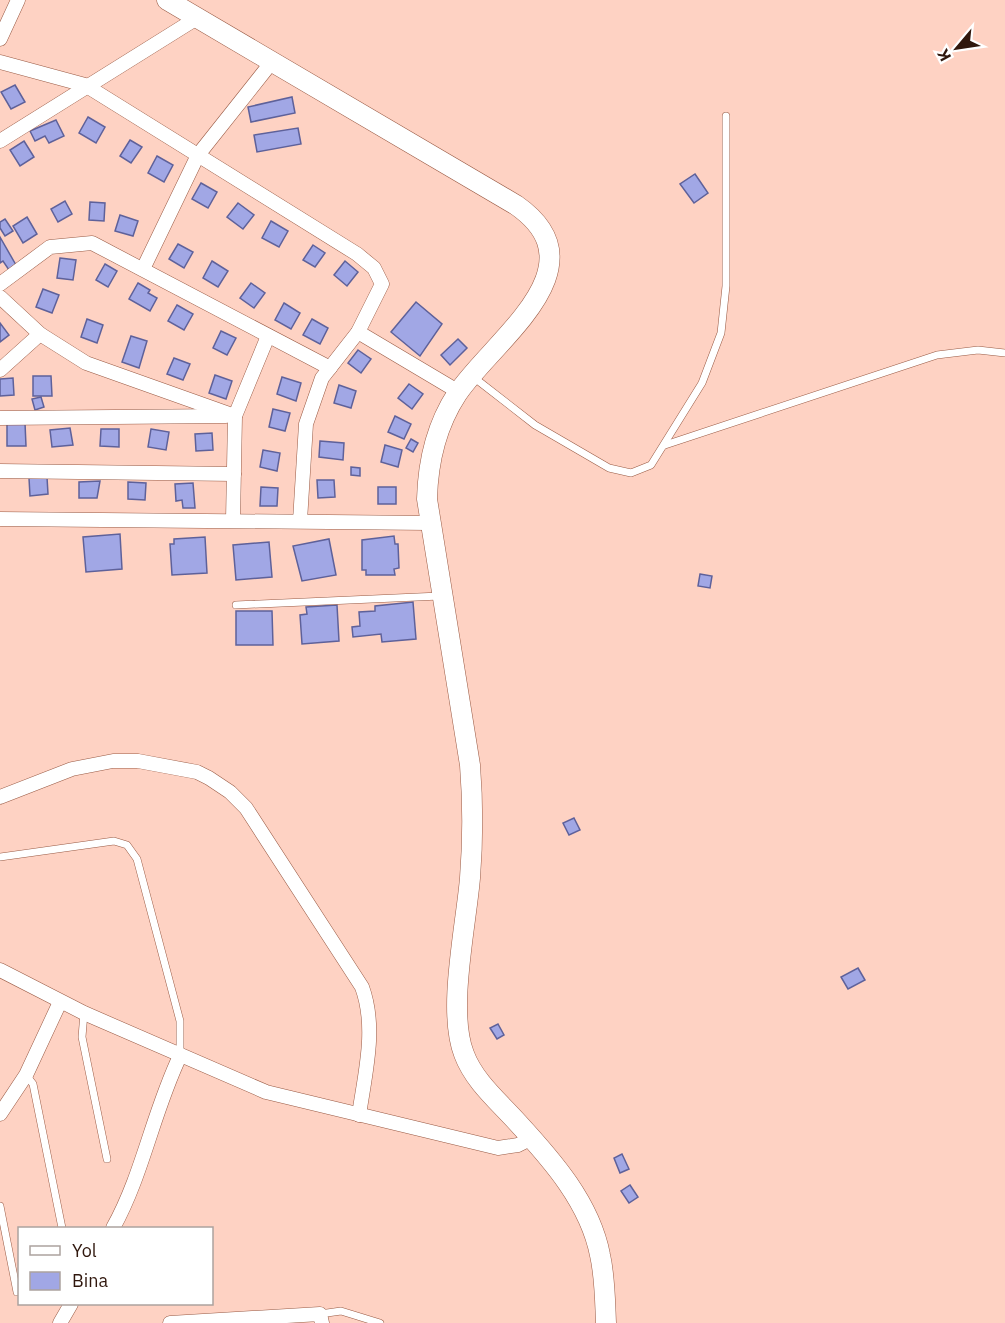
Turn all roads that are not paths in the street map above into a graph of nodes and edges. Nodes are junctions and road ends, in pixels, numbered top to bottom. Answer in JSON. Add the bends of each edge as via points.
{"nodes":[{"id":1,"x":18,"y":0,"type":"edge"},
{"id":2,"x":167,"y":0,"type":"edge"},
{"id":3,"x":197,"y":18,"type":"junction"},
{"id":4,"x":0,"y":39,"type":"edge"},
{"id":5,"x":0,"y":62,"type":"edge"},
{"id":6,"x":271,"y":63,"type":"junction"},
{"id":7,"x":86,"y":85,"type":"junction"},
{"id":8,"x":726,"y":116,"type":"dead end"},
{"id":9,"x":0,"y":141,"type":"edge"},
{"id":10,"x":198,"y":155,"type":"junction"},
{"id":11,"x":143,"y":269,"type":"junction"},
{"id":12,"x":0,"y":284,"type":"edge"},
{"id":13,"x":0,"y":297,"type":"edge"},
{"id":14,"x":358,"y":332,"type":"junction"},
{"id":15,"x":40,"y":334,"type":"junction"},
{"id":16,"x":268,"y":336,"type":"junction"},
{"id":17,"x":1005,"y":353,"type":"edge"},
{"id":18,"x":330,"y":368,"type":"junction"},
{"id":19,"x":0,"y":370,"type":"edge"},
{"id":20,"x":472,"y":376,"type":"junction"},
{"id":21,"x":459,"y":392,"type":"junction"},
{"id":22,"x":235,"y":416,"type":"junction"},
{"id":23,"x":0,"y":418,"type":"edge"},
{"id":24,"x":665,"y":445,"type":"junction"},
{"id":25,"x":0,"y":471,"type":"edge"},
{"id":26,"x":234,"y":474,"type":"junction"},
{"id":27,"x":0,"y":519,"type":"edge"},
{"id":28,"x":233,"y":520,"type":"junction"},
{"id":29,"x":300,"y":521,"type":"junction"},
{"id":30,"x":429,"y":523,"type":"junction"},
{"id":31,"x":440,"y":596,"type":"junction"},
{"id":32,"x":236,"y":605,"type":"dead end"},
{"id":33,"x":0,"y":797,"type":"edge"},
{"id":34,"x":0,"y":857,"type":"edge"},
{"id":35,"x":0,"y":970,"type":"edge"},
{"id":36,"x":60,"y":1002,"type":"junction"},
{"id":37,"x":84,"y":1013,"type":"junction"},
{"id":38,"x":180,"y":1056,"type":"junction"},
{"id":39,"x":26,"y":1075,"type":"junction"},
{"id":40,"x":0,"y":1114,"type":"edge"},
{"id":41,"x":359,"y":1115,"type":"junction"},
{"id":42,"x":532,"y":1138,"type":"junction"},
{"id":43,"x":107,"y":1159,"type":"dead end"},
{"id":44,"x":0,"y":1206,"type":"edge"},
{"id":45,"x":62,"y":1227,"type":"edge"},
{"id":46,"x":114,"y":1227,"type":"edge"},
{"id":47,"x":17,"y":1292,"type":"dead end"},
{"id":48,"x":70,"y":1305,"type":"edge"},
{"id":49,"x":321,"y":1318,"type":"edge"},
{"id":50,"x":62,"y":1322,"type":"edge"},
{"id":51,"x":170,"y":1323,"type":"edge"},
{"id":52,"x":380,"y":1323,"type":"edge"},
{"id":53,"x":606,"y":1323,"type":"edge"}],
"edges":[{"from":1,"to":4,"type":"street"},
{"from":2,"to":3,"type":"street"},
{"from":3,"to":6,"type":"street"},
{"from":3,"to":7,"type":"street"},
{"from":5,"to":7,"type":"street"},
{"from":6,"to":10,"type":"street"},
{"from":6,"to":20,"type":"street","via":[[516,205],[540,226],[550,250],[548,274],[519,322]]},
{"from":7,"to":9,"type":"street"},
{"from":7,"to":10,"type":"street"},
{"from":8,"to":24,"type":"lane","via":[[723,317],[709,367]]},
{"from":10,"to":11,"type":"street"},
{"from":10,"to":14,"type":"street","via":[[374,268],[382,285]]},
{"from":11,"to":12,"type":"street","via":[[92,243],[50,248]]},
{"from":11,"to":16,"type":"street"},
{"from":13,"to":15,"type":"street"},
{"from":14,"to":18,"type":"street"},
{"from":14,"to":21,"type":"street"},
{"from":15,"to":19,"type":"street"},
{"from":15,"to":22,"type":"street","via":[[86,363]]},
{"from":16,"to":18,"type":"street"},
{"from":16,"to":22,"type":"street"},
{"from":17,"to":24,"type":"lane","via":[[971,350],[937,355]]},
{"from":18,"to":29,"type":"street","via":[[322,378],[306,424]]},
{"from":20,"to":21,"type":"street"},
{"from":20,"to":24,"type":"lane","via":[[535,425],[616,471],[632,473],[645,469]]},
{"from":21,"to":30,"type":"street","via":[[442,422],[430,459]]},
{"from":22,"to":23,"type":"street"},
{"from":22,"to":26,"type":"street"},
{"from":25,"to":26,"type":"street"},
{"from":26,"to":28,"type":"street"},
{"from":27,"to":28,"type":"street"},
{"from":28,"to":29,"type":"street"},
{"from":29,"to":30,"type":"street"},
{"from":30,"to":31,"type":"street"},
{"from":31,"to":32,"type":"lane"},
{"from":31,"to":42,"type":"street","via":[[472,796],[470,879],[457,1006],[459,1039],[478,1079]]},
{"from":33,"to":41,"type":"street","via":[[72,769],[125,760],[197,772],[230,792],[253,818],[362,987],[369,1008],[370,1030]]},
{"from":34,"to":38,"type":"lane","via":[[114,841],[131,849],[137,859],[180,1022]]},
{"from":35,"to":36,"type":"street"},
{"from":36,"to":37,"type":"street"},
{"from":36,"to":39,"type":"street"},
{"from":37,"to":38,"type":"street"},
{"from":37,"to":43,"type":"lane","via":[[82,1037]]},
{"from":38,"to":41,"type":"street","via":[[266,1092]]},
{"from":38,"to":46,"type":"street","via":[[127,1203]]},
{"from":39,"to":40,"type":"street"},
{"from":39,"to":45,"type":"lane","via":[[33,1084]]},
{"from":41,"to":42,"type":"street","via":[[498,1148]]},
{"from":42,"to":53,"type":"street","via":[[567,1182],[589,1219],[600,1255]]},
{"from":44,"to":47,"type":"lane"},
{"from":48,"to":50,"type":"street"},
{"from":49,"to":51,"type":"street"},
{"from":49,"to":52,"type":"lane","via":[[341,1311]]}]}
